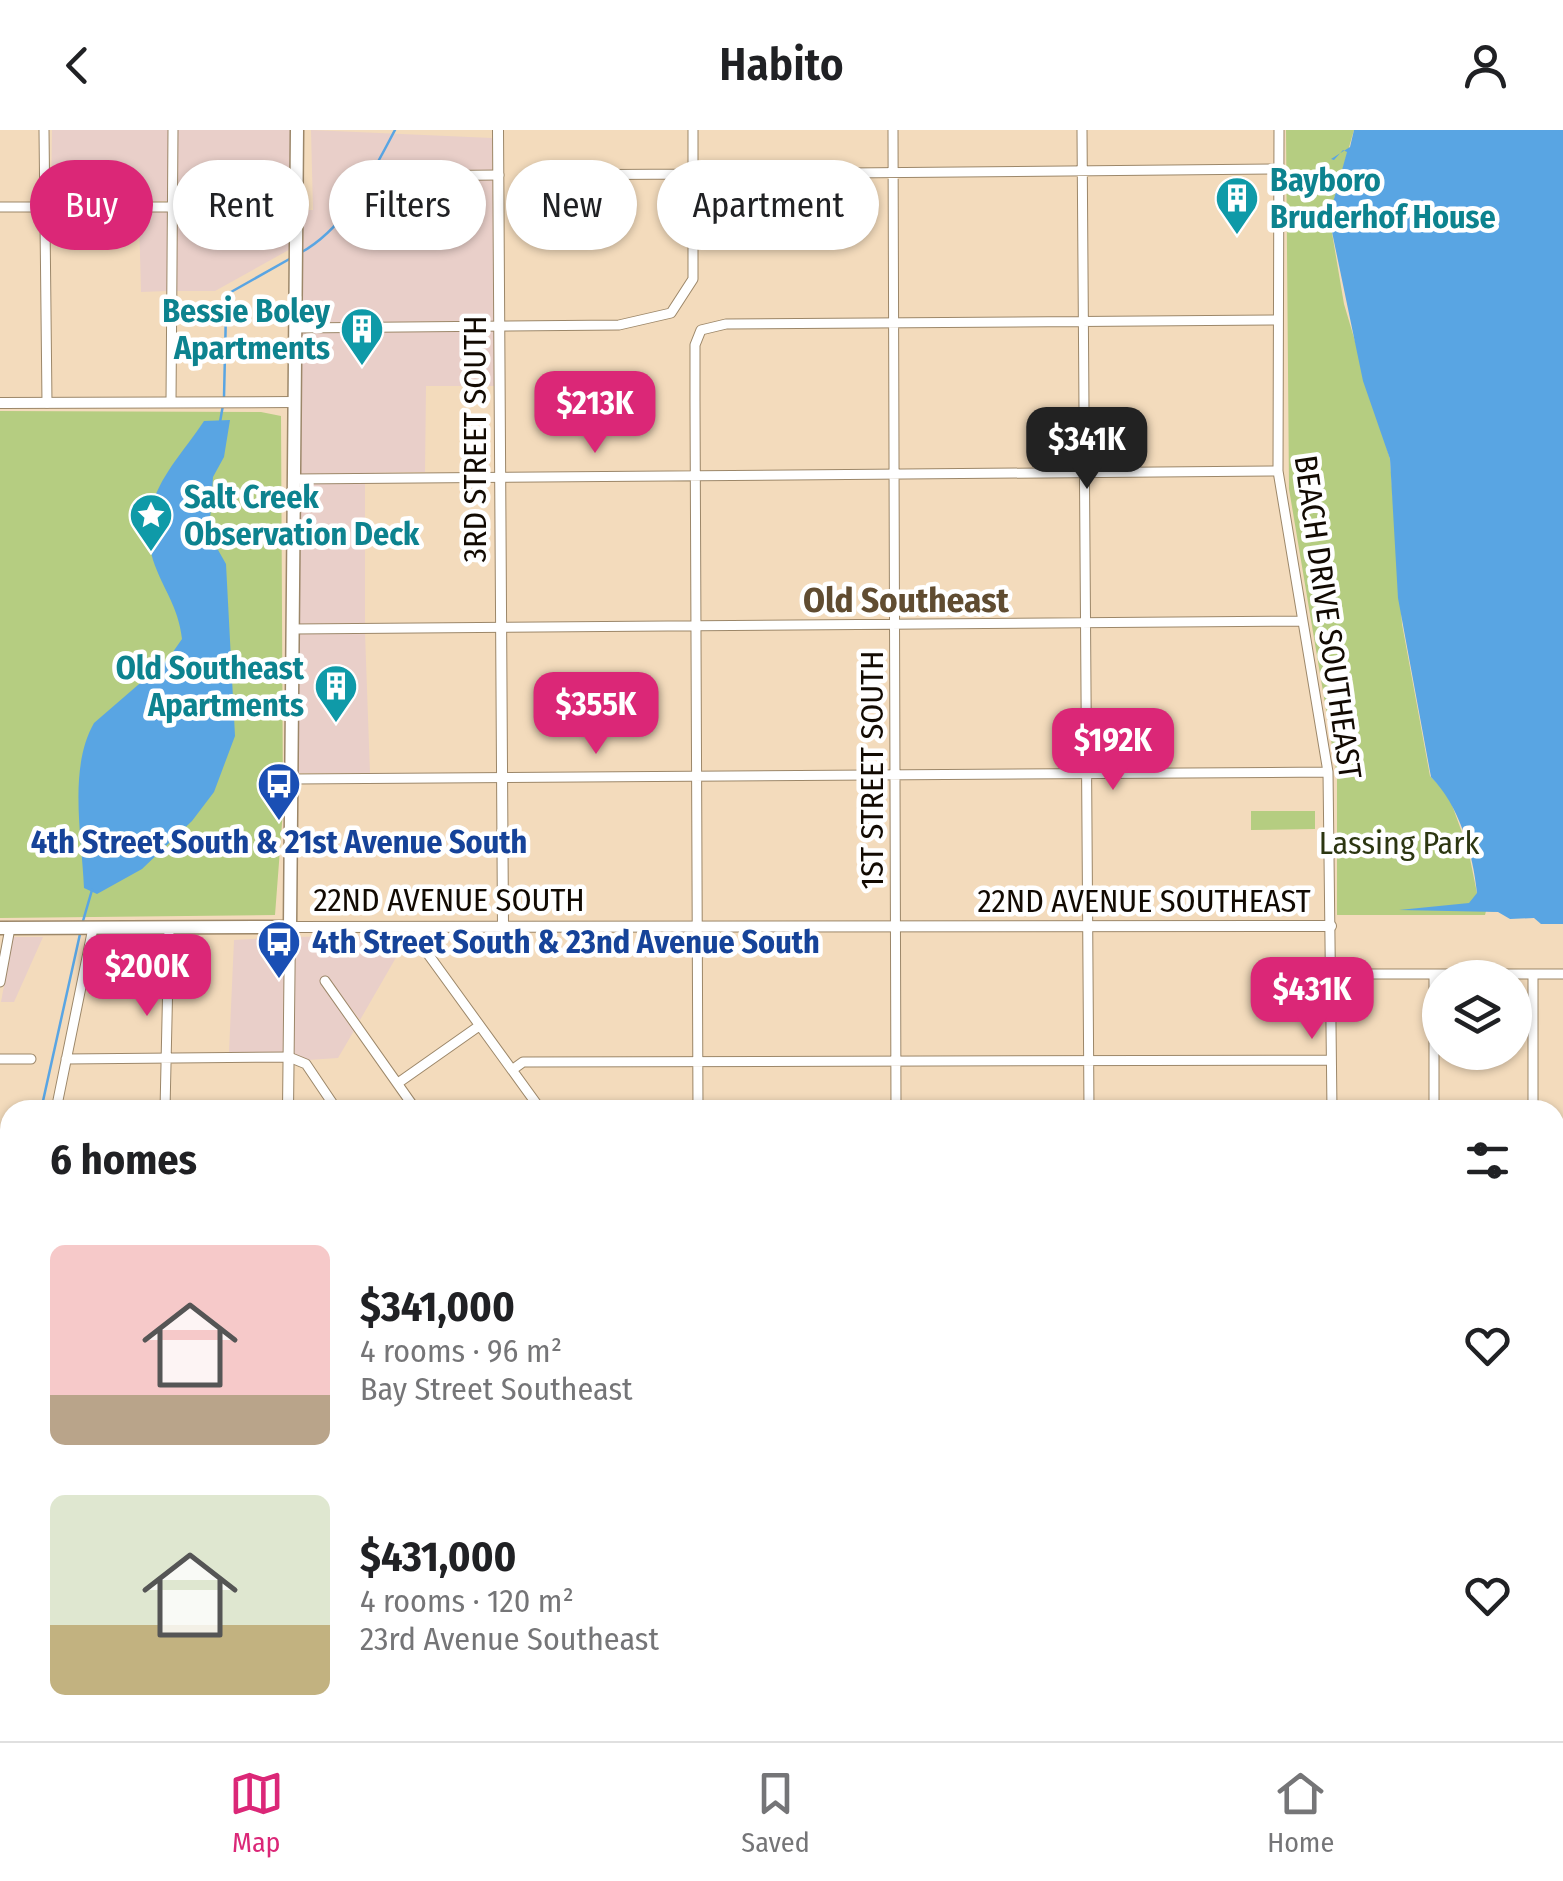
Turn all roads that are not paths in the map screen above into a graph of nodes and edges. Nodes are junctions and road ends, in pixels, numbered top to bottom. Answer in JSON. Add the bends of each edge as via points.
{"nodes":[{"id":1,"x":44,"y":130,"type":"edge"},
{"id":2,"x":173,"y":130,"type":"edge"},
{"id":3,"x":297,"y":130,"type":"edge"},
{"id":4,"x":498,"y":130,"type":"edge"},
{"id":5,"x":693,"y":130,"type":"edge"},
{"id":6,"x":892,"y":130,"type":"edge"},
{"id":7,"x":1082,"y":130,"type":"edge"},
{"id":8,"x":1280,"y":130,"type":"edge"},
{"id":9,"x":44,"y":160,"type":"edge"},
{"id":10,"x":297,"y":160,"type":"edge"},
{"id":11,"x":693,"y":160,"type":"edge"},
{"id":12,"x":1280,"y":170,"type":"junction"},
{"id":13,"x":1082,"y":171,"type":"junction"},
{"id":14,"x":879,"y":173,"type":"edge"},
{"id":15,"x":893,"y":173,"type":"junction"},
{"id":16,"x":486,"y":175,"type":"edge"},
{"id":17,"x":499,"y":175,"type":"junction"},
{"id":18,"x":30,"y":206,"type":"edge"},
{"id":19,"x":153,"y":206,"type":"edge"},
{"id":20,"x":172,"y":206,"type":"junction"},
{"id":21,"x":0,"y":207,"type":"edge"},
{"id":22,"x":45,"y":250,"type":"edge"},
{"id":23,"x":298,"y":250,"type":"edge"},
{"id":24,"x":692,"y":250,"type":"edge"},
{"id":25,"x":1278,"y":320,"type":"junction"},
{"id":26,"x":1084,"y":322,"type":"junction"},
{"id":27,"x":894,"y":324,"type":"junction"},
{"id":28,"x":499,"y":326,"type":"junction"},
{"id":29,"x":298,"y":328,"type":"junction"},
{"id":30,"x":172,"y":402,"type":"junction"},
{"id":31,"x":295,"y":402,"type":"junction"},
{"id":32,"x":0,"y":403,"type":"edge"},
{"id":33,"x":47,"y":403,"type":"junction"},
{"id":34,"x":1278,"y":471,"type":"junction"},
{"id":35,"x":1084,"y":472,"type":"junction"},
{"id":36,"x":895,"y":474,"type":"junction"},
{"id":37,"x":696,"y":475,"type":"junction"},
{"id":38,"x":499,"y":476,"type":"junction"},
{"id":39,"x":295,"y":479,"type":"junction"},
{"id":40,"x":1302,"y":622,"type":"junction"},
{"id":41,"x":1086,"y":623,"type":"junction"},
{"id":42,"x":896,"y":625,"type":"junction"},
{"id":43,"x":696,"y":626,"type":"junction"},
{"id":44,"x":502,"y":627,"type":"junction"},
{"id":45,"x":294,"y":629,"type":"junction"},
{"id":46,"x":1328,"y":772,"type":"junction"},
{"id":47,"x":1087,"y":774,"type":"junction"},
{"id":48,"x":897,"y":775,"type":"junction"},
{"id":49,"x":696,"y":776,"type":"junction"},
{"id":50,"x":294,"y":778,"type":"junction"},
{"id":51,"x":502,"y":778,"type":"junction"},
{"id":52,"x":898,"y":926,"type":"junction"},
{"id":53,"x":1331,"y":926,"type":"junction"},
{"id":54,"x":419,"y":927,"type":"junction"},
{"id":55,"x":503,"y":927,"type":"junction"},
{"id":56,"x":698,"y":927,"type":"junction"},
{"id":57,"x":1088,"y":927,"type":"junction"},
{"id":58,"x":5,"y":928,"type":"edge"},
{"id":59,"x":92,"y":928,"type":"junction"},
{"id":60,"x":169,"y":928,"type":"junction"},
{"id":61,"x":290,"y":928,"type":"junction"},
{"id":62,"x":1333,"y":974,"type":"junction"},
{"id":63,"x":1422,"y":974,"type":"edge"},
{"id":64,"x":1533,"y":974,"type":"joint"},
{"id":65,"x":1563,"y":974,"type":"edge"},
{"id":66,"x":325,"y":981,"type":"dead end"},
{"id":67,"x":0,"y":982,"type":"edge"},
{"id":68,"x":479,"y":1026,"type":"junction"},
{"id":69,"x":289,"y":1057,"type":"junction"},
{"id":70,"x":166,"y":1058,"type":"junction"},
{"id":71,"x":0,"y":1059,"type":"edge"},
{"id":72,"x":31,"y":1059,"type":"dead end"},
{"id":73,"x":66,"y":1059,"type":"junction"},
{"id":74,"x":1332,"y":1060,"type":"junction"},
{"id":75,"x":1089,"y":1061,"type":"junction"},
{"id":76,"x":698,"y":1062,"type":"junction"},
{"id":77,"x":896,"y":1062,"type":"junction"},
{"id":78,"x":512,"y":1070,"type":"junction"},
{"id":79,"x":1434,"y":1070,"type":"edge"},
{"id":80,"x":398,"y":1083,"type":"junction"},
{"id":81,"x":58,"y":1100,"type":"edge"},
{"id":82,"x":165,"y":1100,"type":"edge"},
{"id":83,"x":288,"y":1100,"type":"edge"},
{"id":84,"x":330,"y":1100,"type":"edge"},
{"id":85,"x":409,"y":1100,"type":"edge"},
{"id":86,"x":533,"y":1100,"type":"edge"},
{"id":87,"x":698,"y":1100,"type":"edge"},
{"id":88,"x":896,"y":1100,"type":"edge"},
{"id":89,"x":1089,"y":1100,"type":"edge"},
{"id":90,"x":1332,"y":1100,"type":"edge"},
{"id":91,"x":1434,"y":1100,"type":"edge"},
{"id":92,"x":1533,"y":1100,"type":"edge"}],
"edges":[{"from":1,"to":9,"type":"street"},
{"from":2,"to":20,"type":"street"},
{"from":3,"to":10,"type":"main road"},
{"from":4,"to":17,"type":"street","name":"3RD STREET SOUTH"},
{"from":5,"to":11,"type":"street"},
{"from":6,"to":15,"type":"street","name":"1ST STREET SOUTH"},
{"from":7,"to":13,"type":"street"},
{"from":8,"to":12,"type":"street","name":"BEACH DRIVE SOUTHEAST"},
{"from":12,"to":13,"type":"street"},
{"from":12,"to":25,"type":"street","name":"BEACH DRIVE SOUTHEAST"},
{"from":13,"to":15,"type":"street"},
{"from":13,"to":26,"type":"street"},
{"from":14,"to":15,"type":"street"},
{"from":15,"to":27,"type":"street","name":"1ST STREET SOUTH"},
{"from":16,"to":17,"type":"street"},
{"from":17,"to":28,"type":"street","name":"3RD STREET SOUTH"},
{"from":18,"to":21,"type":"street"},
{"from":19,"to":20,"type":"street"},
{"from":20,"to":30,"type":"street"},
{"from":22,"to":33,"type":"street"},
{"from":23,"to":29,"type":"main road"},
{"from":24,"to":28,"type":"street","via":[[692,279],[671,313],[630,324]]},
{"from":25,"to":26,"type":"street"},
{"from":25,"to":34,"type":"street","name":"BEACH DRIVE SOUTHEAST"},
{"from":26,"to":27,"type":"street"},
{"from":26,"to":35,"type":"street"},
{"from":27,"to":36,"type":"street","name":"1ST STREET SOUTH"},
{"from":27,"to":37,"type":"street","via":[[726,324],[701,330]]},
{"from":28,"to":29,"type":"street"},
{"from":28,"to":38,"type":"street","name":"3RD STREET SOUTH"},
{"from":29,"to":31,"type":"main road"},
{"from":30,"to":31,"type":"street"},
{"from":30,"to":33,"type":"street"},
{"from":31,"to":39,"type":"main road"},
{"from":32,"to":33,"type":"street"},
{"from":34,"to":35,"type":"street"},
{"from":34,"to":40,"type":"street","name":"BEACH DRIVE SOUTHEAST"},
{"from":35,"to":36,"type":"street"},
{"from":35,"to":41,"type":"street"},
{"from":36,"to":37,"type":"street"},
{"from":36,"to":42,"type":"street","name":"1ST STREET SOUTH"},
{"from":37,"to":38,"type":"street"},
{"from":37,"to":43,"type":"street"},
{"from":38,"to":39,"type":"street"},
{"from":38,"to":44,"type":"street","name":"3RD STREET SOUTH"},
{"from":39,"to":45,"type":"main road"},
{"from":40,"to":41,"type":"street"},
{"from":40,"to":46,"type":"street","name":"BEACH DRIVE SOUTHEAST"},
{"from":41,"to":42,"type":"street"},
{"from":41,"to":47,"type":"street"},
{"from":42,"to":43,"type":"street"},
{"from":42,"to":48,"type":"street","name":"1ST STREET SOUTH"},
{"from":43,"to":44,"type":"street"},
{"from":43,"to":49,"type":"street"},
{"from":44,"to":45,"type":"street"},
{"from":44,"to":51,"type":"street","name":"3RD STREET SOUTH"},
{"from":45,"to":50,"type":"main road"},
{"from":46,"to":47,"type":"street"},
{"from":46,"to":53,"type":"street","name":"BEACH DRIVE SOUTHEAST"},
{"from":47,"to":48,"type":"street"},
{"from":47,"to":57,"type":"street"},
{"from":48,"to":49,"type":"street"},
{"from":48,"to":52,"type":"street","name":"1ST STREET SOUTH"},
{"from":49,"to":51,"type":"street"},
{"from":49,"to":56,"type":"street"},
{"from":50,"to":51,"type":"street"},
{"from":50,"to":61,"type":"main road"},
{"from":51,"to":55,"type":"street","name":"3RD STREET SOUTH"},
{"from":52,"to":56,"type":"street","name":"22ND AVENUE SOUTH"},
{"from":52,"to":57,"type":"street","name":"22ND AVENUE SOUTHEAST"},
{"from":52,"to":77,"type":"street","name":"1ST STREET SOUTH"},
{"from":53,"to":57,"type":"street","name":"22ND AVENUE SOUTHEAST"},
{"from":53,"to":62,"type":"street","name":"BEACH DRIVE SOUTHEAST"},
{"from":54,"to":55,"type":"street","name":"22ND AVENUE SOUTH"},
{"from":54,"to":61,"type":"street","name":"22ND AVENUE SOUTH"},
{"from":54,"to":68,"type":"street","via":[[420,943]]},
{"from":55,"to":56,"type":"street","name":"22ND AVENUE SOUTH"},
{"from":56,"to":76,"type":"street"},
{"from":57,"to":75,"type":"street"},
{"from":58,"to":59,"type":"main road","name":"22ND AVENUE SOUTH"},
{"from":58,"to":67,"type":"street"},
{"from":59,"to":60,"type":"main road","name":"22ND AVENUE SOUTH"},
{"from":59,"to":73,"type":"street"},
{"from":60,"to":61,"type":"main road","name":"22ND AVENUE SOUTH"},
{"from":60,"to":70,"type":"street"},
{"from":61,"to":69,"type":"street"},
{"from":62,"to":63,"type":"street"},
{"from":62,"to":74,"type":"street","name":"BEACH DRIVE SOUTHEAST"},
{"from":64,"to":65,"type":"street"},
{"from":64,"to":92,"type":"street"},
{"from":66,"to":80,"type":"street"},
{"from":68,"to":78,"type":"street"},
{"from":68,"to":80,"type":"street"},
{"from":69,"to":70,"type":"street"},
{"from":69,"to":83,"type":"street"},
{"from":69,"to":84,"type":"street","via":[[306,1064]]},
{"from":70,"to":73,"type":"street"},
{"from":70,"to":82,"type":"street"},
{"from":71,"to":72,"type":"street"},
{"from":73,"to":81,"type":"street"},
{"from":74,"to":75,"type":"street"},
{"from":74,"to":90,"type":"street","name":"BEACH DRIVE SOUTHEAST"},
{"from":75,"to":77,"type":"street"},
{"from":75,"to":89,"type":"street"},
{"from":76,"to":77,"type":"street"},
{"from":76,"to":78,"type":"street","via":[[523,1062]]},
{"from":76,"to":87,"type":"street"},
{"from":77,"to":88,"type":"street","name":"1ST STREET SOUTH"},
{"from":78,"to":86,"type":"street"},
{"from":79,"to":91,"type":"street"},
{"from":80,"to":85,"type":"street"}]}
